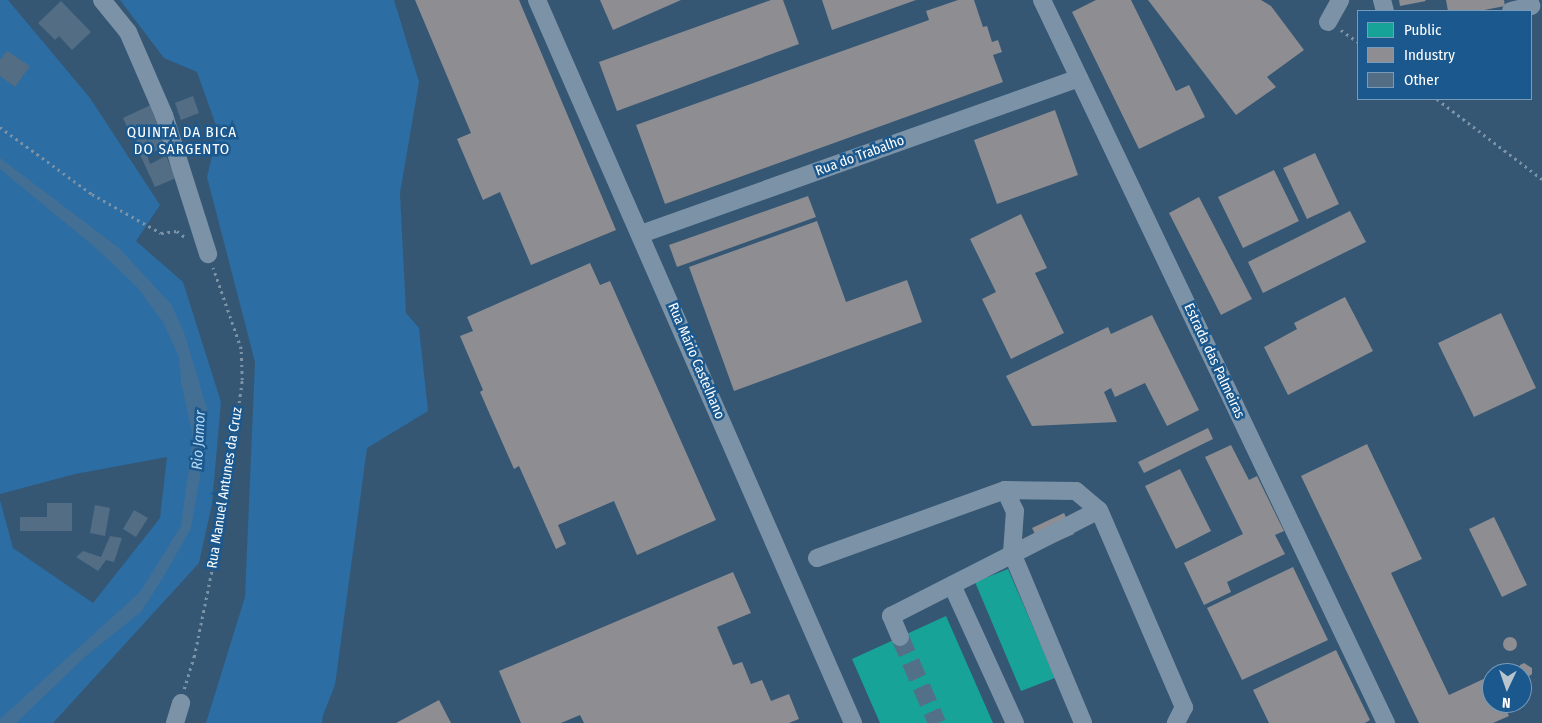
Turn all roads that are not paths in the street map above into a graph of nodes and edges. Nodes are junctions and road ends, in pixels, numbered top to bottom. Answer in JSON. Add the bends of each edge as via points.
{"nodes":[{"id":1,"x":102,"y":0,"type":"edge"},
{"id":2,"x":537,"y":0,"type":"edge"},
{"id":3,"x":1042,"y":0,"type":"edge"},
{"id":4,"x":1340,"y":0,"type":"edge"},
{"id":5,"x":1529,"y":0,"type":"edge"},
{"id":6,"x":1515,"y":10,"type":"edge"},
{"id":7,"x":1328,"y":22,"type":"road end"},
{"id":8,"x":1079,"y":78,"type":"junction"},
{"id":9,"x":641,"y":234,"type":"junction"},
{"id":10,"x":208,"y":254,"type":"road end"},
{"id":11,"x":1005,"y":490,"type":"junction"},
{"id":12,"x":1099,"y":510,"type":"junction"},
{"id":13,"x":1012,"y":553,"type":"junction"},
{"id":14,"x":817,"y":558,"type":"dead end"},
{"id":15,"x":952,"y":585,"type":"junction"},
{"id":16,"x":900,"y":637,"type":"tunnel mouth"},
{"id":17,"x":181,"y":703,"type":"road end"},
{"id":18,"x":175,"y":723,"type":"edge"},
{"id":19,"x":853,"y":723,"type":"edge"},
{"id":20,"x":1015,"y":723,"type":"edge"},
{"id":21,"x":1083,"y":723,"type":"edge"},
{"id":22,"x":1176,"y":723,"type":"edge"},
{"id":23,"x":1386,"y":723,"type":"edge"}],
"edges":[{"from":1,"to":10,"type":"street","via":[[128,32],[164,115]]},
{"from":2,"to":9,"type":"street","name":"Rua Mário Castelhano"},
{"from":3,"to":8,"type":"street","name":"Estrada das Palmeiras"},
{"from":4,"to":7,"type":"street"},
{"from":5,"to":6,"type":"street","via":[[1531,6]]},
{"from":8,"to":9,"type":"street","name":"Rua do Trabalho"},
{"from":8,"to":23,"type":"street","name":"Estrada das Palmeiras"},
{"from":9,"to":19,"type":"street","name":"Rua Mário Castelhano"},
{"from":11,"to":12,"type":"street","via":[[1076,491]]},
{"from":11,"to":13,"type":"street","via":[[1016,511]]},
{"from":11,"to":14,"type":"street"},
{"from":12,"to":13,"type":"street"},
{"from":12,"to":22,"type":"street","via":[[1184,707]]},
{"from":13,"to":15,"type":"street"},
{"from":13,"to":21,"type":"street"},
{"from":15,"to":16,"type":"street","via":[[891,616]]},
{"from":15,"to":20,"type":"street"},
{"from":17,"to":18,"type":"street"}]}
